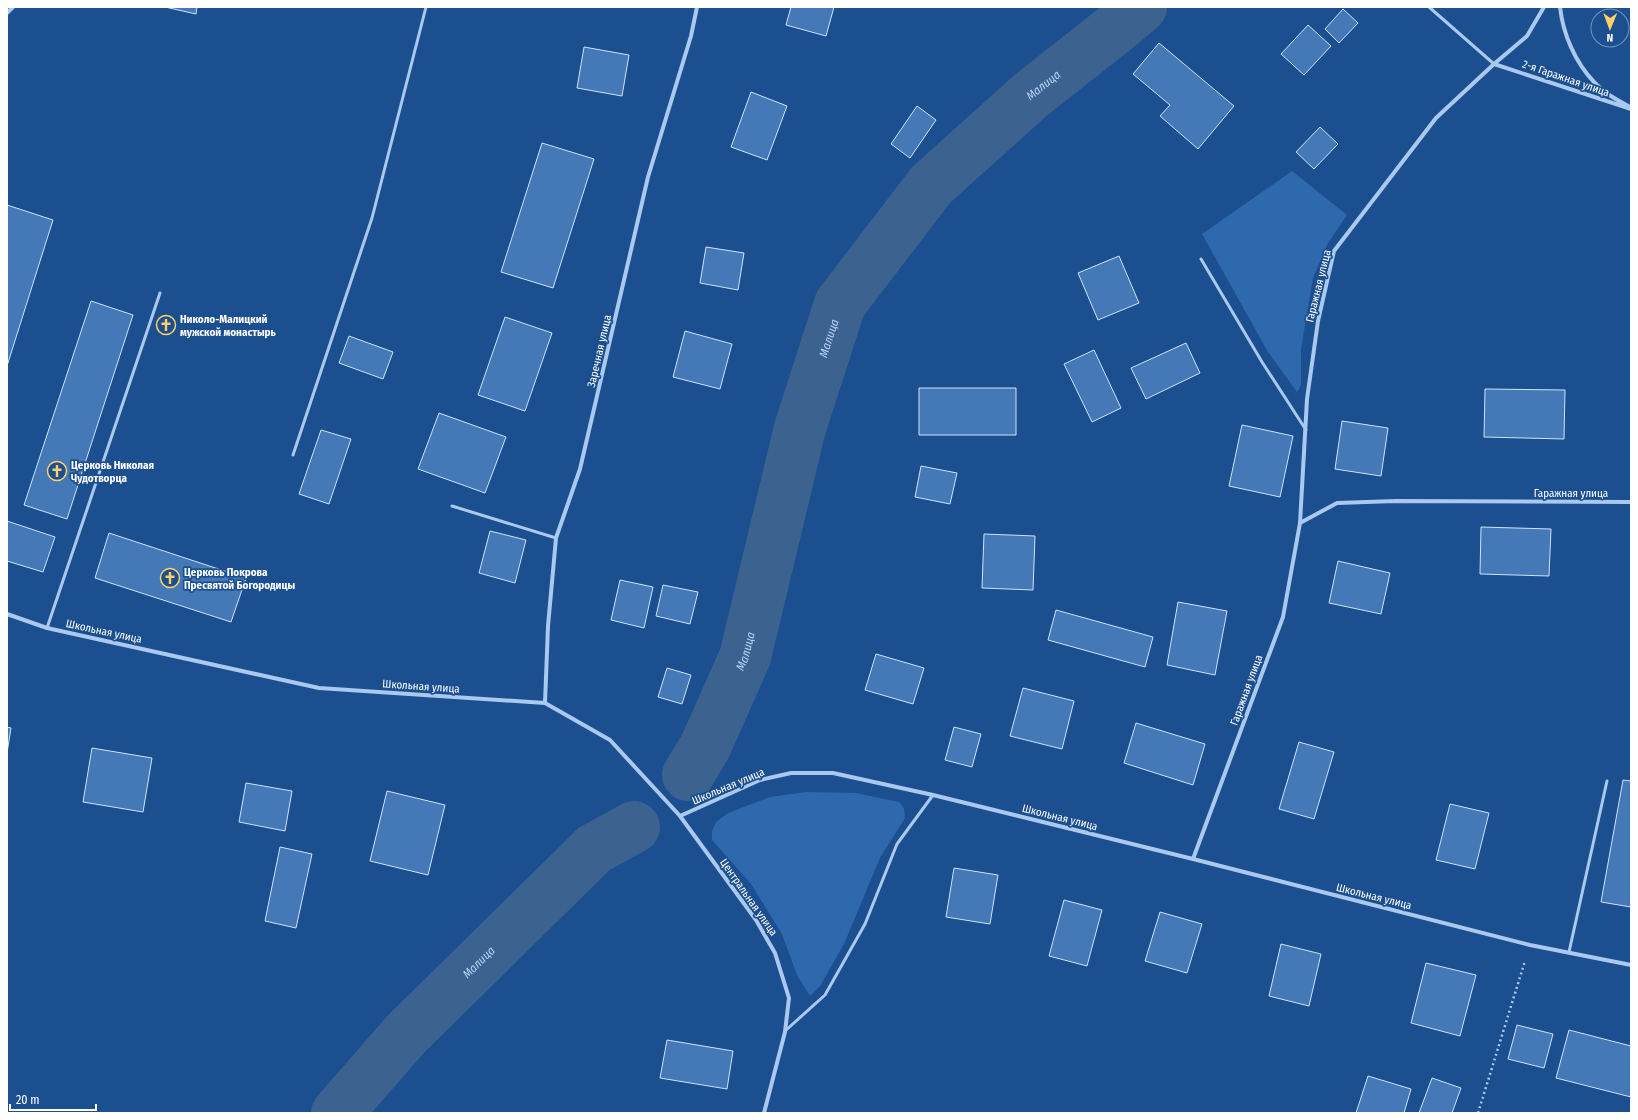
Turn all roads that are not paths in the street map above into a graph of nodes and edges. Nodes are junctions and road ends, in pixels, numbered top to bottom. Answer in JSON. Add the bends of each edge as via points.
{"nodes":[{"id":1,"x":13,"y":7,"type":"edge"},
{"id":2,"x":426,"y":7,"type":"edge"},
{"id":3,"x":697,"y":7,"type":"edge"},
{"id":4,"x":1429,"y":7,"type":"edge"},
{"id":5,"x":1544,"y":7,"type":"edge"},
{"id":6,"x":1560,"y":7,"type":"edge"},
{"id":7,"x":7,"y":13,"type":"edge"},
{"id":8,"x":1494,"y":64,"type":"junction"},
{"id":9,"x":1631,"y":109,"type":"edge"},
{"id":10,"x":1201,"y":259,"type":"dead end"},
{"id":11,"x":160,"y":293,"type":"dead end"},
{"id":12,"x":1306,"y":430,"type":"junction"},
{"id":13,"x":293,"y":455,"type":"dead end"},
{"id":14,"x":1631,"y":502,"type":"edge"},
{"id":15,"x":452,"y":506,"type":"dead end"},
{"id":16,"x":1300,"y":523,"type":"junction"},
{"id":17,"x":556,"y":538,"type":"junction"},
{"id":18,"x":7,"y":614,"type":"edge"},
{"id":19,"x":47,"y":628,"type":"junction"},
{"id":20,"x":545,"y":703,"type":"junction"},
{"id":21,"x":1607,"y":781,"type":"dead end"},
{"id":22,"x":933,"y":795,"type":"junction"},
{"id":23,"x":680,"y":816,"type":"junction"},
{"id":24,"x":1193,"y":859,"type":"junction"},
{"id":25,"x":1569,"y":952,"type":"junction"},
{"id":26,"x":1631,"y":965,"type":"edge"},
{"id":27,"x":785,"y":1032,"type":"junction"},
{"id":28,"x":764,"y":1113,"type":"edge"}],
"edges":[{"from":1,"to":7,"type":"street"},
{"from":2,"to":13,"type":"lane","via":[[372,218]]},
{"from":3,"to":17,"type":"street","name":"Заречная улица","via":[[692,36],[648,176],[580,469]]},
{"from":4,"to":8,"type":"lane"},
{"from":5,"to":8,"type":"street","name":"Гаражная улица","via":[[1527,36]]},
{"from":6,"to":9,"type":"street","name":"2-я Гаражная улица","via":[[1567,38],[1578,62],[1594,82]]},
{"from":8,"to":9,"type":"street","name":"2-я Гаражная улица"},
{"from":8,"to":12,"type":"street","name":"Гаражная улица","via":[[1436,118],[1334,251],[1318,321],[1307,399]]},
{"from":10,"to":12,"type":"lane"},
{"from":11,"to":19,"type":"lane"},
{"from":12,"to":16,"type":"street","name":"Гаражная улица"},
{"from":14,"to":16,"type":"street","name":"Гаражная улица","via":[[1337,503]]},
{"from":15,"to":17,"type":"lane"},
{"from":16,"to":24,"type":"street","name":"Гаражная улица","via":[[1283,617]]},
{"from":17,"to":20,"type":"street","name":"Заречная улица","via":[[548,626]]},
{"from":18,"to":19,"type":"street","name":"Школьная улица"},
{"from":19,"to":20,"type":"street","name":"Школьная улица","via":[[319,688]]},
{"from":20,"to":23,"type":"street","name":"Школьная улица","via":[[610,740]]},
{"from":21,"to":25,"type":"lane"},
{"from":22,"to":23,"type":"street","name":"Школьная улица","via":[[833,773],[791,773],[760,780]]},
{"from":22,"to":24,"type":"street","name":"Школьная улица"},
{"from":22,"to":27,"type":"lane","via":[[897,844],[865,924],[825,995]]},
{"from":23,"to":27,"type":"street","name":"Центральная улица","via":[[756,920],[776,953],[789,998]]},
{"from":24,"to":25,"type":"street","name":"Школьная улица","via":[[1530,945]]},
{"from":25,"to":26,"type":"street","name":"Школьная улица"},
{"from":27,"to":28,"type":"street","name":"Центральная улица"}]}
